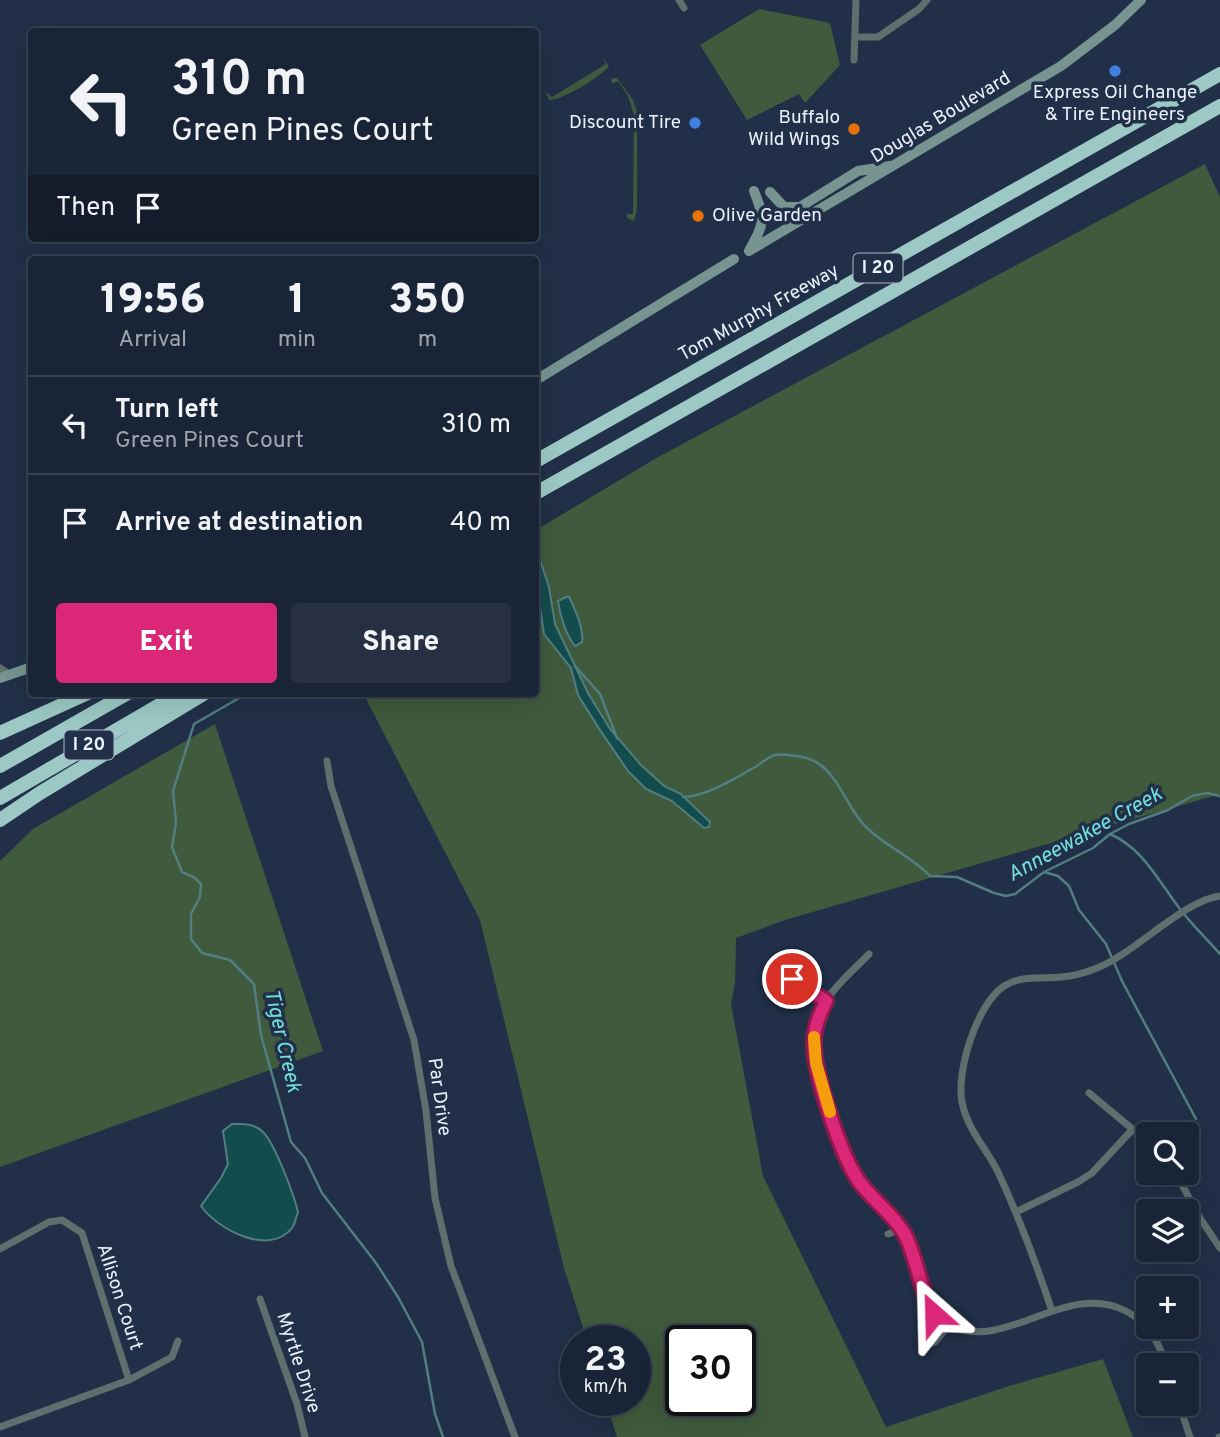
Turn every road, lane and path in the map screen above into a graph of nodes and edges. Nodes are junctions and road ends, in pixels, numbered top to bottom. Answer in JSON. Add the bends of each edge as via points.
{"nodes":[{"id":1,"x":679,"y":0,"type":"edge"},
{"id":2,"x":856,"y":0,"type":"edge"},
{"id":3,"x":927,"y":0,"type":"edge"},
{"id":4,"x":1141,"y":0,"type":"edge"},
{"id":5,"x":684,"y":8,"type":"dead end"},
{"id":6,"x":856,"y":37,"type":"junction"},
{"id":7,"x":854,"y":60,"type":"dead end"},
{"id":8,"x":1220,"y":74,"type":"edge"},
{"id":9,"x":1220,"y":106,"type":"edge"},
{"id":10,"x":896,"y":164,"type":"junction"},
{"id":11,"x":754,"y":191,"type":"dead end"},
{"id":12,"x":770,"y":192,"type":"dead end"},
{"id":13,"x":734,"y":259,"type":"dead end"},
{"id":14,"x":539,"y":378,"type":"edge"},
{"id":15,"x":539,"y":459,"type":"edge"},
{"id":16,"x":539,"y":491,"type":"edge"},
{"id":17,"x":0,"y":668,"type":"edge"},
{"id":18,"x":28,"y":668,"type":"edge"},
{"id":19,"x":6,"y":676,"type":"edge"},
{"id":20,"x":79,"y":697,"type":"edge"},
{"id":21,"x":121,"y":697,"type":"edge"},
{"id":22,"x":173,"y":697,"type":"edge"},
{"id":23,"x":198,"y":697,"type":"edge"},
{"id":24,"x":0,"y":733,"type":"edge"},
{"id":25,"x":327,"y":761,"type":"dead end"},
{"id":26,"x":0,"y":766,"type":"edge"},
{"id":27,"x":0,"y":798,"type":"edge"},
{"id":28,"x":0,"y":820,"type":"edge"},
{"id":29,"x":1220,"y":897,"type":"edge"},
{"id":30,"x":869,"y":954,"type":"dead end"},
{"id":31,"x":792,"y":979,"type":"dead end"},
{"id":32,"x":826,"y":1001,"type":"junction"},
{"id":33,"x":1089,"y":1093,"type":"dead end"},
{"id":34,"x":1132,"y":1130,"type":"junction"},
{"id":35,"x":1136,"y":1133,"type":"edge"},
{"id":36,"x":1182,"y":1185,"type":"edge"},
{"id":37,"x":1016,"y":1212,"type":"junction"},
{"id":38,"x":902,"y":1229,"type":"junction"},
{"id":39,"x":888,"y":1234,"type":"dead end"},
{"id":40,"x":1220,"y":1248,"type":"edge"},
{"id":41,"x":0,"y":1249,"type":"edge"},
{"id":42,"x":260,"y":1299,"type":"dead end"},
{"id":43,"x":1052,"y":1311,"type":"junction"},
{"id":44,"x":934,"y":1314,"type":"junction"},
{"id":45,"x":949,"y":1325,"type":"junction"},
{"id":46,"x":178,"y":1341,"type":"dead end"},
{"id":47,"x":1161,"y":1353,"type":"edge"},
{"id":48,"x":129,"y":1380,"type":"junction"},
{"id":49,"x":1183,"y":1416,"type":"edge"},
{"id":50,"x":2,"y":1427,"type":"edge"},
{"id":51,"x":8,"y":1437,"type":"edge"},
{"id":52,"x":305,"y":1437,"type":"edge"},
{"id":53,"x":516,"y":1437,"type":"edge"},
{"id":54,"x":1190,"y":1437,"type":"edge"}],
"edges":[{"from":1,"to":5,"type":"street"},
{"from":2,"to":6,"type":"street"},
{"from":3,"to":6,"type":"street","via":[[878,37]]},
{"from":4,"to":10,"type":"main road","name":"Douglas Boulevard","via":[[1061,66]]},
{"from":6,"to":7,"type":"street"},
{"from":8,"to":15,"type":"highway","name":"Tom Murphy Freeway","number":"I 20"},
{"from":9,"to":16,"type":"highway","number":"I 20"},
{"from":10,"to":11,"type":"main road","name":"Douglas Boulevard","via":[[749,251],[763,213]]},
{"from":10,"to":12,"type":"main road","via":[[858,171],[800,208],[784,207]]},
{"from":13,"to":14,"type":"main road"},
{"from":17,"to":19,"type":"street"},
{"from":18,"to":19,"type":"main road"},
{"from":20,"to":24,"type":"highway"},
{"from":21,"to":26,"type":"highway","number":"I 20"},
{"from":22,"to":27,"type":"highway","number":"I 20"},
{"from":23,"to":28,"type":"highway"},
{"from":25,"to":53,"type":"street","name":"Par Drive","via":[[331,786],[414,1040],[435,1198],[451,1266]]},
{"from":29,"to":37,"type":"street","via":[[1196,904],[1100,967],[1075,976],[1015,981],[988,1002],[962,1066],[961,1098],[970,1127]]},
{"from":30,"to":32,"type":"street"},
{"from":31,"to":32,"type":"street"},
{"from":32,"to":38,"type":"street","via":[[815,1029],[814,1052],[835,1128],[859,1181]]},
{"from":33,"to":34,"type":"street"},
{"from":34,"to":35,"type":"street"},
{"from":34,"to":37,"type":"street","via":[[1092,1173]]},
{"from":36,"to":40,"type":"street"},
{"from":37,"to":43,"type":"street"},
{"from":38,"to":39,"type":"street"},
{"from":38,"to":44,"type":"street"},
{"from":41,"to":48,"type":"street","name":"Allison Court","via":[[49,1222],[62,1220],[82,1233]]},
{"from":42,"to":52,"type":"street","name":"Myrtle Drive"},
{"from":43,"to":45,"type":"street","via":[[982,1331]]},
{"from":43,"to":47,"type":"street","via":[[1088,1303],[1123,1310],[1142,1322]]},
{"from":44,"to":45,"type":"street"},
{"from":44,"to":45,"type":"street","via":[[922,1331],[924,1342],[935,1342]]},
{"from":46,"to":48,"type":"street","via":[[172,1357]]},
{"from":48,"to":50,"type":"street"},
{"from":49,"to":54,"type":"street"},
{"from":50,"to":51,"type":"street"}]}
